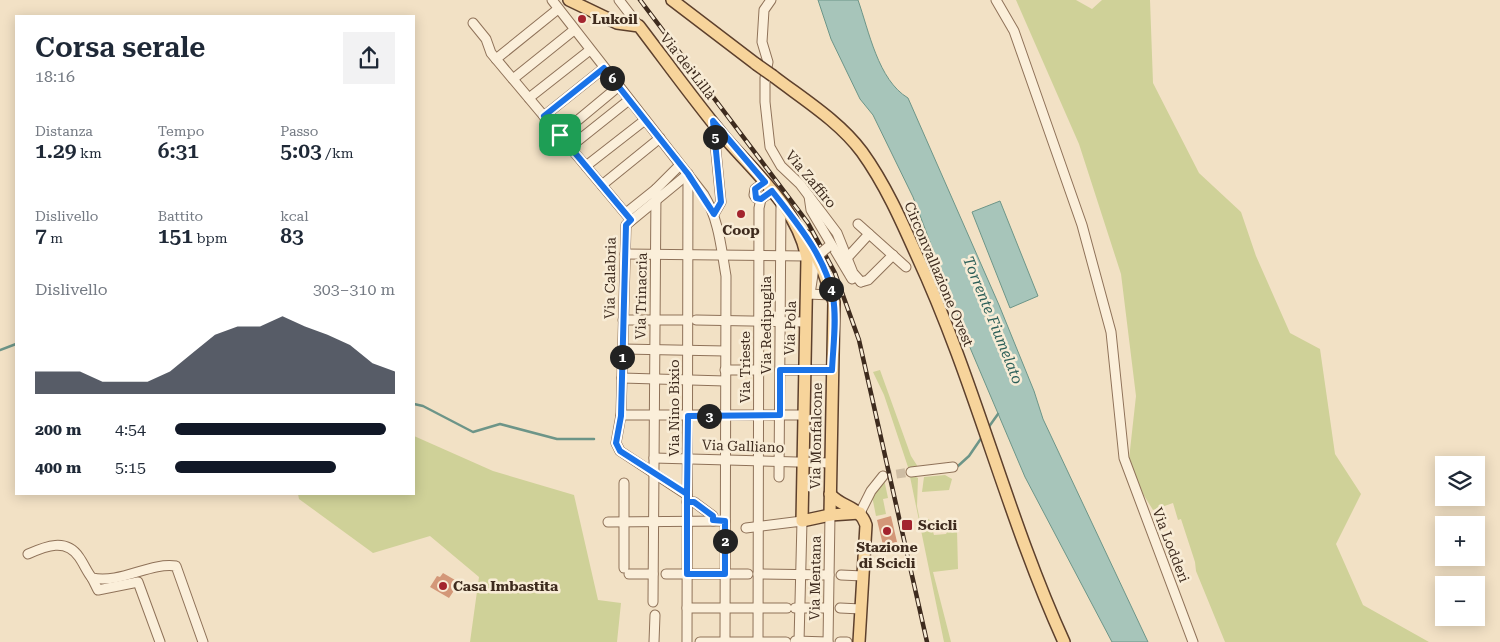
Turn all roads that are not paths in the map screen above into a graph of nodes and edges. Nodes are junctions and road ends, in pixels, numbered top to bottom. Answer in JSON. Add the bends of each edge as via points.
{"nodes":[{"id":1,"x":552,"y":0,"type":"edge"},
{"id":2,"x":569,"y":0,"type":"edge"},
{"id":3,"x":618,"y":0,"type":"edge"},
{"id":4,"x":672,"y":0,"type":"edge"},
{"id":5,"x":771,"y":0,"type":"edge"},
{"id":6,"x":996,"y":0,"type":"edge"},
{"id":7,"x":558,"y":9,"type":"junction"},
{"id":8,"x":473,"y":22,"type":"dead end"},
{"id":9,"x":639,"y":26,"type":"junction"},
{"id":10,"x":574,"y":30,"type":"junction"},
{"id":11,"x":590,"y":50,"type":"junction"},
{"id":12,"x":496,"y":59,"type":"junction"},
{"id":13,"x":604,"y":68,"type":"junction"},
{"id":14,"x":513,"y":79,"type":"junction"},
{"id":15,"x":619,"y":86,"type":"junction"},
{"id":16,"x":529,"y":98,"type":"junction"},
{"id":17,"x":630,"y":100,"type":"junction"},
{"id":18,"x":544,"y":116,"type":"junction"},
{"id":19,"x":645,"y":120,"type":"junction"},
{"id":20,"x":713,"y":121,"type":"junction"},
{"id":21,"x":560,"y":135,"type":"junction"},
{"id":22,"x":660,"y":138,"type":"junction"},
{"id":23,"x":570,"y":147,"type":"junction"},
{"id":24,"x":680,"y":165,"type":"junction"},
{"id":25,"x":586,"y":166,"type":"junction"},
{"id":26,"x":688,"y":174,"type":"junction"},
{"id":27,"x":602,"y":185,"type":"junction"},
{"id":28,"x":768,"y":186,"type":"junction"},
{"id":29,"x":656,"y":189,"type":"junction"},
{"id":30,"x":809,"y":196,"type":"junction"},
{"id":31,"x":655,"y":201,"type":"junction"},
{"id":32,"x":781,"y":203,"type":"junction"},
{"id":33,"x":714,"y":214,"type":"junction"},
{"id":34,"x":628,"y":219,"type":"junction"},
{"id":35,"x":858,"y":224,"type":"dead end"},
{"id":36,"x":869,"y":234,"type":"junction"},
{"id":37,"x":821,"y":251,"type":"junction"},
{"id":38,"x":655,"y":253,"type":"junction"},
{"id":39,"x":688,"y":253,"type":"junction"},
{"id":40,"x":625,"y":254,"type":"junction"},
{"id":41,"x":722,"y":254,"type":"junction"},
{"id":42,"x":758,"y":255,"type":"junction"},
{"id":43,"x":892,"y":255,"type":"junction"},
{"id":44,"x":781,"y":256,"type":"junction"},
{"id":45,"x":847,"y":258,"type":"junction"},
{"id":46,"x":906,"y":267,"type":"dead end"},
{"id":47,"x":861,"y":282,"type":"junction"},
{"id":48,"x":808,"y":294,"type":"junction"},
{"id":49,"x":833,"y":295,"type":"junction"},
{"id":50,"x":623,"y":320,"type":"junction"},
{"id":51,"x":654,"y":320,"type":"junction"},
{"id":52,"x":692,"y":320,"type":"junction"},
{"id":53,"x":725,"y":321,"type":"junction"},
{"id":54,"x":758,"y":321,"type":"junction"},
{"id":55,"x":780,"y":321,"type":"junction"},
{"id":56,"x":805,"y":322,"type":"junction"},
{"id":57,"x":622,"y":349,"type":"junction"},
{"id":58,"x":653,"y":350,"type":"junction"},
{"id":59,"x":688,"y":350,"type":"junction"},
{"id":60,"x":725,"y":350,"type":"junction"},
{"id":61,"x":725,"y":370,"type":"junction"},
{"id":62,"x":758,"y":370,"type":"junction"},
{"id":63,"x":780,"y":370,"type":"junction"},
{"id":64,"x":804,"y":370,"type":"junction"},
{"id":65,"x":832,"y":370,"type":"junction"},
{"id":66,"x":622,"y":378,"type":"junction"},
{"id":67,"x":654,"y":379,"type":"junction"},
{"id":68,"x":688,"y":381,"type":"junction"},
{"id":69,"x":725,"y":381,"type":"junction"},
{"id":70,"x":654,"y":415,"type":"junction"},
{"id":71,"x":780,"y":415,"type":"junction"},
{"id":72,"x":804,"y":415,"type":"junction"},
{"id":73,"x":621,"y":416,"type":"junction"},
{"id":74,"x":688,"y":416,"type":"junction"},
{"id":75,"x":758,"y":416,"type":"junction"},
{"id":76,"x":725,"y":417,"type":"junction"},
{"id":77,"x":654,"y":458,"type":"junction"},
{"id":78,"x":687,"y":458,"type":"junction"},
{"id":79,"x":725,"y":460,"type":"junction"},
{"id":80,"x":758,"y":461,"type":"junction"},
{"id":81,"x":779,"y":462,"type":"junction"},
{"id":82,"x":803,"y":462,"type":"junction"},
{"id":83,"x":831,"y":463,"type":"junction"},
{"id":84,"x":953,"y":467,"type":"dead end"},
{"id":85,"x":654,"y":472,"type":"junction"},
{"id":86,"x":911,"y":472,"type":"tunnel mouth"},
{"id":87,"x":883,"y":476,"type":"dead end"},
{"id":88,"x":779,"y":477,"type":"dead end"},
{"id":89,"x":624,"y":483,"type":"dead end"},
{"id":90,"x":830,"y":494,"type":"junction"},
{"id":91,"x":687,"y":498,"type":"junction"},
{"id":92,"x":860,"y":513,"type":"junction"},
{"id":93,"x":830,"y":515,"type":"junction"},
{"id":94,"x":713,"y":520,"type":"junction"},
{"id":95,"x":654,"y":521,"type":"junction"},
{"id":96,"x":725,"y":521,"type":"junction"},
{"id":97,"x":802,"y":521,"type":"junction"},
{"id":98,"x":608,"y":522,"type":"dead end"},
{"id":99,"x":624,"y":522,"type":"junction"},
{"id":100,"x":687,"y":522,"type":"junction"},
{"id":101,"x":759,"y":526,"type":"junction"},
{"id":102,"x":746,"y":528,"type":"dead end"},
{"id":103,"x":28,"y":554,"type":"dead end"},
{"id":104,"x":654,"y":574,"type":"junction"},
{"id":105,"x":666,"y":574,"type":"dead end"},
{"id":106,"x":687,"y":574,"type":"junction"},
{"id":107,"x":725,"y":574,"type":"junction"},
{"id":108,"x":748,"y":574,"type":"dead end"},
{"id":109,"x":758,"y":574,"type":"junction"},
{"id":110,"x":801,"y":574,"type":"junction"},
{"id":111,"x":829,"y":575,"type":"junction"},
{"id":112,"x":841,"y":575,"type":"dead end"},
{"id":113,"x":863,"y":576,"type":"junction"},
{"id":114,"x":114,"y":583,"type":"junction"},
{"id":115,"x":653,"y":602,"type":"dead end"},
{"id":116,"x":687,"y":608,"type":"junction"},
{"id":117,"x":725,"y":608,"type":"junction"},
{"id":118,"x":758,"y":608,"type":"junction"},
{"id":119,"x":793,"y":608,"type":"junction"},
{"id":120,"x":828,"y":608,"type":"junction"},
{"id":121,"x":840,"y":608,"type":"dead end"},
{"id":122,"x":862,"y":609,"type":"junction"},
{"id":123,"x":654,"y":615,"type":"dead end"},
{"id":124,"x":160,"y":642,"type":"edge"},
{"id":125,"x":203,"y":642,"type":"edge"},
{"id":126,"x":654,"y":642,"type":"edge"},
{"id":127,"x":687,"y":642,"type":"edge"},
{"id":128,"x":700,"y":642,"type":"edge"},
{"id":129,"x":725,"y":642,"type":"edge"},
{"id":130,"x":758,"y":642,"type":"edge"},
{"id":131,"x":786,"y":642,"type":"edge"},
{"id":132,"x":795,"y":642,"type":"edge"},
{"id":133,"x":799,"y":642,"type":"edge"},
{"id":134,"x":828,"y":642,"type":"edge"},
{"id":135,"x":840,"y":642,"type":"edge"},
{"id":136,"x":848,"y":642,"type":"edge"},
{"id":137,"x":859,"y":642,"type":"edge"},
{"id":138,"x":1064,"y":642,"type":"edge"},
{"id":139,"x":1193,"y":642,"type":"edge"}],
"edges":[{"from":1,"to":7,"type":"street"},
{"from":2,"to":9,"type":"main road","via":[[617,23]]},
{"from":3,"to":9,"type":"street","name":"Via dei Lillà"},
{"from":4,"to":138,"type":"main road","name":"Circonvallazione Ovest","bridge":true,"via":[[846,134],[885,189],[947,322],[1036,575]]},
{"from":5,"to":30,"type":"street","name":"Via Zaffiro","via":[[764,10],[762,42],[768,62],[765,78],[767,133],[774,156]]},
{"from":6,"to":139,"type":"street","name":"Via Lodderi","via":[[1014,31],[1082,225],[1111,332],[1124,458]]},
{"from":7,"to":10,"type":"street"},
{"from":7,"to":12,"type":"street"},
{"from":8,"to":12,"type":"street"},
{"from":9,"to":20,"type":"main road","name":"Via dei Lillà"},
{"from":10,"to":11,"type":"street"},
{"from":10,"to":14,"type":"street"},
{"from":11,"to":13,"type":"street"},
{"from":11,"to":16,"type":"street"},
{"from":12,"to":14,"type":"street"},
{"from":13,"to":15,"type":"street"},
{"from":13,"to":18,"type":"street"},
{"from":14,"to":16,"type":"street"},
{"from":15,"to":17,"type":"street"},
{"from":15,"to":21,"type":"street"},
{"from":16,"to":18,"type":"street"},
{"from":17,"to":19,"type":"street"},
{"from":17,"to":23,"type":"street"},
{"from":18,"to":21,"type":"street"},
{"from":19,"to":22,"type":"street"},
{"from":19,"to":25,"type":"street"},
{"from":20,"to":28,"type":"main road","name":"Via Pola"},
{"from":20,"to":33,"type":"street","name":"Via dei Lillà","via":[[721,202]]},
{"from":21,"to":23,"type":"street"},
{"from":22,"to":24,"type":"street"},
{"from":22,"to":27,"type":"street"},
{"from":23,"to":25,"type":"street"},
{"from":24,"to":26,"type":"street"},
{"from":24,"to":29,"type":"street"},
{"from":25,"to":27,"type":"street"},
{"from":26,"to":31,"type":"street"},
{"from":26,"to":33,"type":"street"},
{"from":26,"to":39,"type":"street","name":"Via Nino Bixio"},
{"from":27,"to":34,"type":"street"},
{"from":28,"to":32,"type":"main road","name":"Via Pola"},
{"from":28,"to":42,"type":"street","name":"Via Trieste","via":[[760,203]]},
{"from":29,"to":31,"type":"street","name":"Via Trinacria"},
{"from":29,"to":34,"type":"street"},
{"from":30,"to":37,"type":"street"},
{"from":30,"to":45,"type":"street","name":"Via Zaffiro","via":[[838,233]]},
{"from":31,"to":34,"type":"street"},
{"from":31,"to":38,"type":"street","name":"Via Trinacria"},
{"from":32,"to":37,"type":"main road","name":"Via Pola"},
{"from":32,"to":44,"type":"street","name":"Via Redipuglia"},
{"from":33,"to":41,"type":"street"},
{"from":34,"to":40,"type":"street","name":"Via Calabria"},
{"from":35,"to":36,"type":"street"},
{"from":36,"to":43,"type":"street"},
{"from":36,"to":45,"type":"street"},
{"from":37,"to":44,"type":"street"},
{"from":37,"to":47,"type":"street","via":[[852,279]]},
{"from":37,"to":48,"type":"main road","name":"Via Pola"},
{"from":37,"to":49,"type":"main road","name":"Via Monfalcone"},
{"from":38,"to":39,"type":"street"},
{"from":38,"to":40,"type":"street"},
{"from":38,"to":51,"type":"street","name":"Via Trinacria"},
{"from":39,"to":41,"type":"street"},
{"from":39,"to":52,"type":"street","name":"Via Nino Bixio"},
{"from":40,"to":50,"type":"street","name":"Via Calabria"},
{"from":41,"to":42,"type":"street"},
{"from":41,"to":53,"type":"street","via":[[726,276]]},
{"from":42,"to":44,"type":"street"},
{"from":42,"to":54,"type":"street","name":"Via Trieste"},
{"from":43,"to":46,"type":"street"},
{"from":43,"to":47,"type":"street","via":[[868,280]]},
{"from":44,"to":55,"type":"street","name":"Via Redipuglia"},
{"from":45,"to":47,"type":"street","name":"Via Zaffiro"},
{"from":48,"to":49,"type":"street"},
{"from":48,"to":56,"type":"main road","name":"Via Pola"},
{"from":49,"to":65,"type":"main road","name":"Via Monfalcone"},
{"from":50,"to":51,"type":"street"},
{"from":50,"to":57,"type":"street","name":"Via Calabria"},
{"from":51,"to":52,"type":"street"},
{"from":51,"to":58,"type":"street","name":"Via Trinacria"},
{"from":52,"to":53,"type":"street"},
{"from":52,"to":59,"type":"street","name":"Via Nino Bixio"},
{"from":53,"to":54,"type":"street"},
{"from":53,"to":60,"type":"street"},
{"from":54,"to":55,"type":"street"},
{"from":54,"to":62,"type":"street","name":"Via Trieste"},
{"from":55,"to":56,"type":"street"},
{"from":55,"to":63,"type":"street","name":"Via Redipuglia"},
{"from":56,"to":64,"type":"main road","name":"Via Pola"},
{"from":57,"to":58,"type":"street"},
{"from":57,"to":66,"type":"street","name":"Via Calabria"},
{"from":58,"to":59,"type":"street"},
{"from":58,"to":67,"type":"street","name":"Via Trinacria"},
{"from":59,"to":60,"type":"street"},
{"from":59,"to":68,"type":"street","name":"Via Nino Bixio"},
{"from":60,"to":61,"type":"street"},
{"from":61,"to":62,"type":"street"},
{"from":61,"to":69,"type":"street"},
{"from":62,"to":75,"type":"street","name":"Via Trieste"},
{"from":63,"to":64,"type":"street"},
{"from":63,"to":71,"type":"street","name":"Via Redipuglia"},
{"from":64,"to":65,"type":"street"},
{"from":64,"to":72,"type":"main road","name":"Via Pola"},
{"from":65,"to":83,"type":"main road","name":"Via Monfalcone"},
{"from":66,"to":67,"type":"street"},
{"from":66,"to":73,"type":"street","name":"Via Calabria"},
{"from":67,"to":68,"type":"street"},
{"from":67,"to":70,"type":"street","name":"Via Trinacria"},
{"from":68,"to":69,"type":"street"},
{"from":68,"to":74,"type":"street","name":"Via Nino Bixio"},
{"from":69,"to":76,"type":"street"},
{"from":70,"to":73,"type":"street"},
{"from":70,"to":74,"type":"street"},
{"from":70,"to":77,"type":"street","name":"Via Trinacria"},
{"from":71,"to":72,"type":"street"},
{"from":71,"to":75,"type":"street"},
{"from":71,"to":81,"type":"street","name":"Via Redipuglia"},
{"from":72,"to":82,"type":"main road","name":"Via Pola"},
{"from":73,"to":85,"type":"street","name":"Via Calabria","via":[[616,443],[620,451]]},
{"from":74,"to":76,"type":"street"},
{"from":74,"to":78,"type":"street","name":"Via Nino Bixio"},
{"from":75,"to":76,"type":"street"},
{"from":75,"to":80,"type":"street","name":"Via Trieste"},
{"from":76,"to":79,"type":"street"},
{"from":77,"to":78,"type":"street","name":"Via Galliano"},
{"from":77,"to":85,"type":"street","name":"Via Trinacria"},
{"from":78,"to":79,"type":"street","name":"Via Galliano"},
{"from":78,"to":91,"type":"street","name":"Via Nino Bixio"},
{"from":79,"to":80,"type":"street","name":"Via Galliano"},
{"from":79,"to":96,"type":"street"},
{"from":80,"to":81,"type":"street","name":"Via Galliano"},
{"from":80,"to":101,"type":"street","name":"Via Trieste"},
{"from":81,"to":82,"type":"street","name":"Via Galliano"},
{"from":81,"to":88,"type":"street","name":"Via Redipuglia"},
{"from":82,"to":83,"type":"street","name":"Via Galliano"},
{"from":82,"to":97,"type":"main road","name":"Via Pola"},
{"from":83,"to":90,"type":"main road","name":"Via Monfalcone"},
{"from":84,"to":86,"type":"street"},
{"from":85,"to":91,"type":"street"},
{"from":85,"to":95,"type":"street","name":"Via Trinacria"},
{"from":87,"to":92,"type":"street"},
{"from":89,"to":99,"type":"street"},
{"from":90,"to":92,"type":"main road"},
{"from":90,"to":93,"type":"main road","name":"Via Monfalcone"},
{"from":91,"to":94,"type":"street","via":[[713,516]]},
{"from":91,"to":100,"type":"street","name":"Via Nino Bixio"},
{"from":92,"to":93,"type":"main road"},
{"from":92,"to":113,"type":"main road","via":[[866,524]]},
{"from":93,"to":97,"type":"main road"},
{"from":93,"to":111,"type":"street","name":"Via Mentana"},
{"from":94,"to":96,"type":"street"},
{"from":94,"to":100,"type":"street"},
{"from":95,"to":99,"type":"street"},
{"from":95,"to":100,"type":"street"},
{"from":95,"to":104,"type":"street","name":"Via Trinacria"},
{"from":96,"to":107,"type":"street"},
{"from":97,"to":101,"type":"street"},
{"from":97,"to":110,"type":"street"},
{"from":98,"to":99,"type":"street"},
{"from":99,"to":104,"type":"street","via":[[626,571]]},
{"from":100,"to":106,"type":"street","name":"Via Nino Bixio"},
{"from":101,"to":102,"type":"street"},
{"from":101,"to":109,"type":"street","name":"Via Trieste"},
{"from":103,"to":114,"type":"street","via":[[53,545],[69,547],[92,578]]},
{"from":104,"to":115,"type":"street","name":"Via Trinacria"},
{"from":105,"to":106,"type":"street"},
{"from":106,"to":107,"type":"street"},
{"from":106,"to":116,"type":"street","name":"Via Nino Bixio"},
{"from":107,"to":108,"type":"street"},
{"from":107,"to":117,"type":"street"},
{"from":109,"to":110,"type":"street"},
{"from":109,"to":118,"type":"street","name":"Via Trieste"},
{"from":110,"to":111,"type":"street"},
{"from":110,"to":119,"type":"street"},
{"from":111,"to":120,"type":"street","name":"Via Mentana"},
{"from":112,"to":113,"type":"street"},
{"from":113,"to":122,"type":"main road"},
{"from":114,"to":124,"type":"street","via":[[134,581],[140,585]]},
{"from":114,"to":125,"type":"street","via":[[176,566]]},
{"from":116,"to":117,"type":"street"},
{"from":116,"to":127,"type":"street","name":"Via Nino Bixio"},
{"from":117,"to":118,"type":"street"},
{"from":117,"to":129,"type":"street"},
{"from":118,"to":119,"type":"street"},
{"from":118,"to":130,"type":"street","name":"Via Trieste"},
{"from":119,"to":120,"type":"street"},
{"from":119,"to":133,"type":"street"},
{"from":120,"to":134,"type":"street","name":"Via Mentana"},
{"from":121,"to":122,"type":"street"},
{"from":122,"to":137,"type":"main road"},
{"from":123,"to":126,"type":"street"},
{"from":128,"to":129,"type":"street"},
{"from":129,"to":130,"type":"street"},
{"from":130,"to":131,"type":"street"},
{"from":132,"to":133,"type":"street"},
{"from":133,"to":134,"type":"street"},
{"from":135,"to":136,"type":"street"}]}
